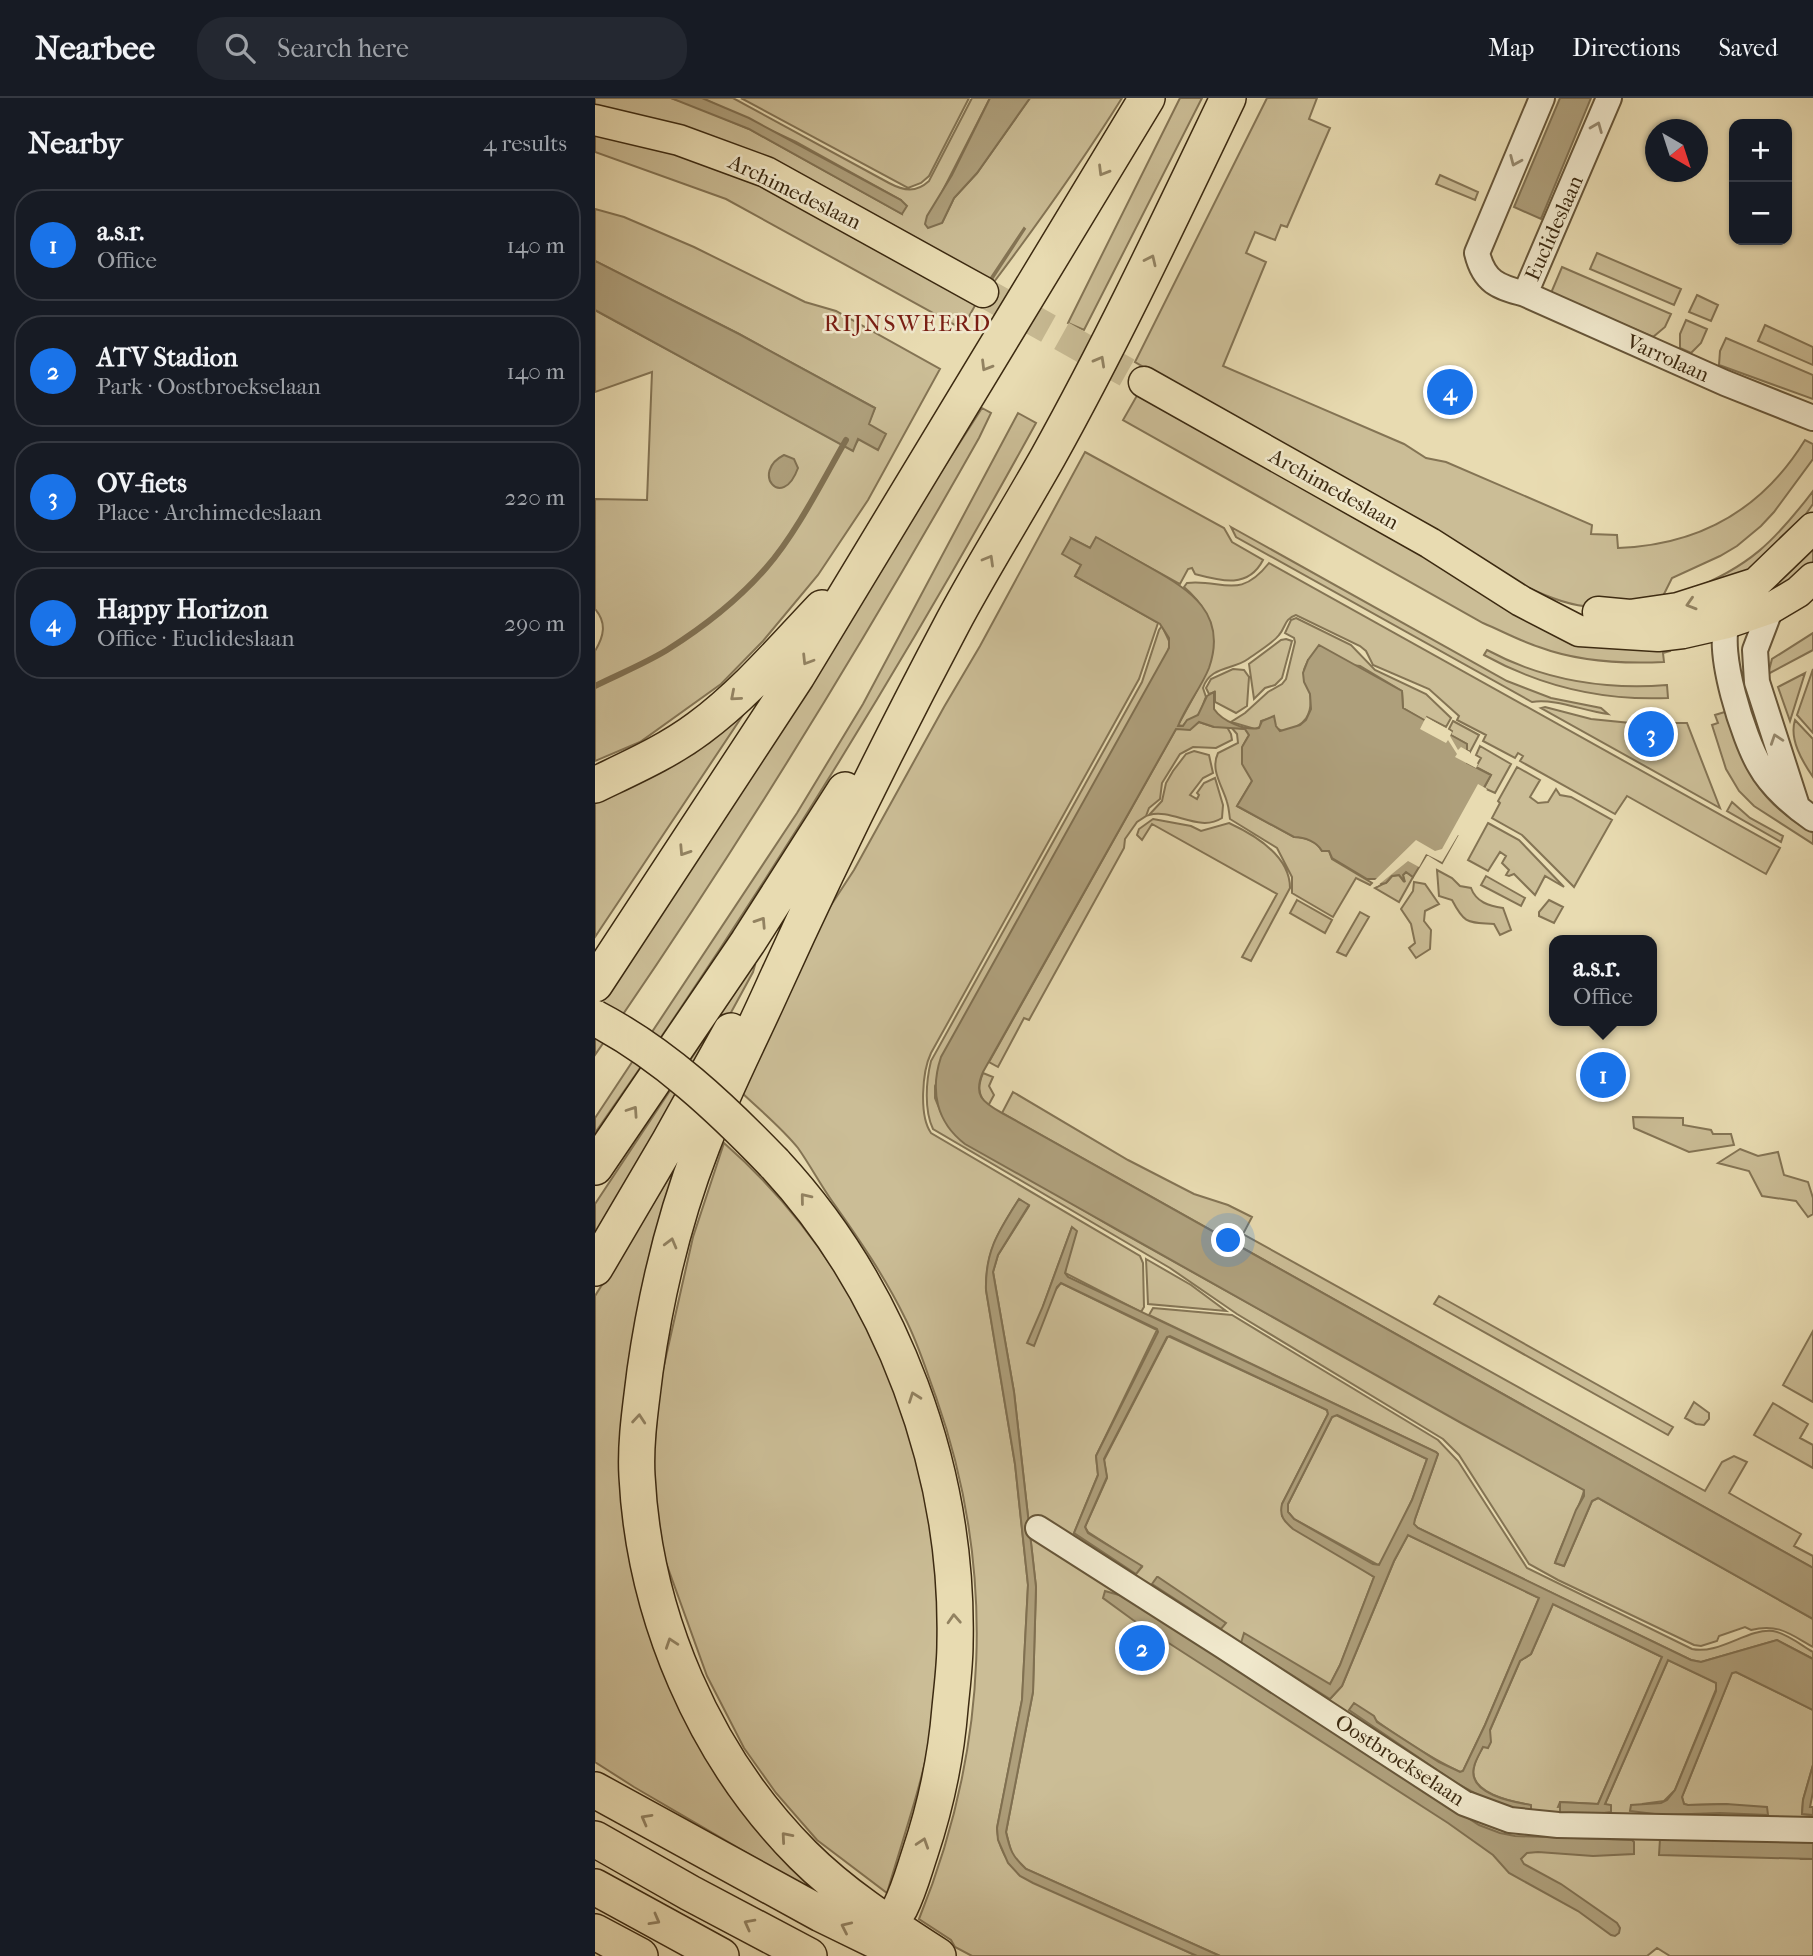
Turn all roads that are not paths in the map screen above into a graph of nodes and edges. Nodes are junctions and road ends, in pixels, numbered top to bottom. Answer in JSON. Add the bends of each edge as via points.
{"nodes":[{"id":1,"x":1147,"y":98,"type":"edge"},
{"id":2,"x":1228,"y":98,"type":"edge"},
{"id":3,"x":1542,"y":98,"type":"edge"},
{"id":4,"x":1609,"y":98,"type":"edge"},
{"id":5,"x":595,"y":120,"type":"edge"},
{"id":6,"x":983,"y":292,"type":"tunnel mouth"},
{"id":7,"x":1525,"y":294,"type":"junction"},
{"id":8,"x":1144,"y":382,"type":"tunnel mouth"},
{"id":9,"x":1813,"y":418,"type":"edge"},
{"id":10,"x":1813,"y":528,"type":"edge"},
{"id":11,"x":869,"y":560,"type":"junction"},
{"id":12,"x":1813,"y":578,"type":"edge"},
{"id":13,"x":1763,"y":595,"type":"junction"},
{"id":14,"x":1521,"y":601,"type":"junction"},
{"id":15,"x":955,"y":619,"type":"junction"},
{"id":16,"x":1727,"y":623,"type":"junction"},
{"id":17,"x":595,"y":785,"type":"edge"},
{"id":18,"x":1805,"y":811,"type":"edge"},
{"id":19,"x":823,"y":878,"type":"junction"},
{"id":20,"x":595,"y":984,"type":"edge"},
{"id":21,"x":595,"y":1018,"type":"edge"},
{"id":22,"x":595,"y":1167,"type":"edge"},
{"id":23,"x":595,"y":1268,"type":"edge"},
{"id":24,"x":1038,"y":1528,"type":"dead end"},
{"id":25,"x":595,"y":1790,"type":"edge"},
{"id":26,"x":1813,"y":1830,"type":"edge"},
{"id":27,"x":595,"y":1839,"type":"edge"},
{"id":28,"x":595,"y":1887,"type":"edge"},
{"id":29,"x":900,"y":1908,"type":"dead end"},
{"id":30,"x":595,"y":1932,"type":"edge"},
{"id":31,"x":640,"y":1956,"type":"edge"},
{"id":32,"x":721,"y":1956,"type":"edge"},
{"id":33,"x":809,"y":1956,"type":"edge"},
{"id":34,"x":908,"y":1956,"type":"edge"},
{"id":35,"x":938,"y":1956,"type":"edge"}],
"edges":[{"from":1,"to":11,"type":"highway","one_way":true},
{"from":15,"to":2,"type":"highway","one_way":true,"via":[[1122,321]]},
{"from":3,"to":7,"type":"street","name":"Euclideslaan","one_way":true,"via":[[1477,253],[1490,280]]},
{"from":7,"to":4,"type":"street","name":"Euclideslaan","one_way":true},
{"from":5,"to":6,"type":"main road","name":"Archimedeslaan","via":[[679,140],[766,172]]},
{"from":7,"to":9,"type":"street","name":"Varrolaan"},
{"from":8,"to":14,"type":"main road","name":"Archimedeslaan","via":[[1430,543]]},
{"from":10,"to":13,"type":"main road"},
{"from":11,"to":17,"type":"highway","one_way":true,"via":[[744,689],[699,728],[652,758]]},
{"from":11,"to":20,"type":"highway","one_way":true},
{"from":12,"to":13,"type":"main road","via":[[1798,592]]},
{"from":13,"to":14,"type":"main road","name":"Archimedeslaan","one_way":true,"via":[[1630,615]]},
{"from":13,"to":16,"type":"main road","name":"Archimedeslaan"},
{"from":18,"to":13,"type":"street","one_way":true,"via":[[1758,682],[1755,650]]},
{"from":14,"to":16,"type":"main road","name":"Archimedeslaan","via":[[1579,631],[1658,636]]},
{"from":15,"to":19,"type":"highway"},
{"from":22,"to":15,"type":"highway","one_way":true,"via":[[748,942]]},
{"from":16,"to":18,"type":"street","via":[[1725,662],[1759,766]]},
{"from":19,"to":23,"type":"highway"},
{"from":35,"to":19,"type":"highway","one_way":true,"via":[[872,1913],[802,1855],[737,1774],[680,1668],[659,1606],[640,1519],[636,1470],[644,1378],[654,1309],[683,1200],[703,1143]]},
{"from":29,"to":21,"type":"highway","one_way":true,"bridge":true,"via":[[934,1809],[947,1744],[955,1644],[947,1523],[925,1426],[884,1326],[822,1220],[735,1122],[648,1051]]},
{"from":24,"to":26,"type":"street","name":"Oostbroekselaan","via":[[1464,1803],[1510,1820],[1557,1825]]},
{"from":34,"to":25,"type":"highway","one_way":true,"via":[[821,1914]]},
{"from":33,"to":27,"type":"highway","one_way":true},
{"from":28,"to":32,"type":"highway","one_way":true},
{"from":30,"to":31,"type":"highway"}]}
